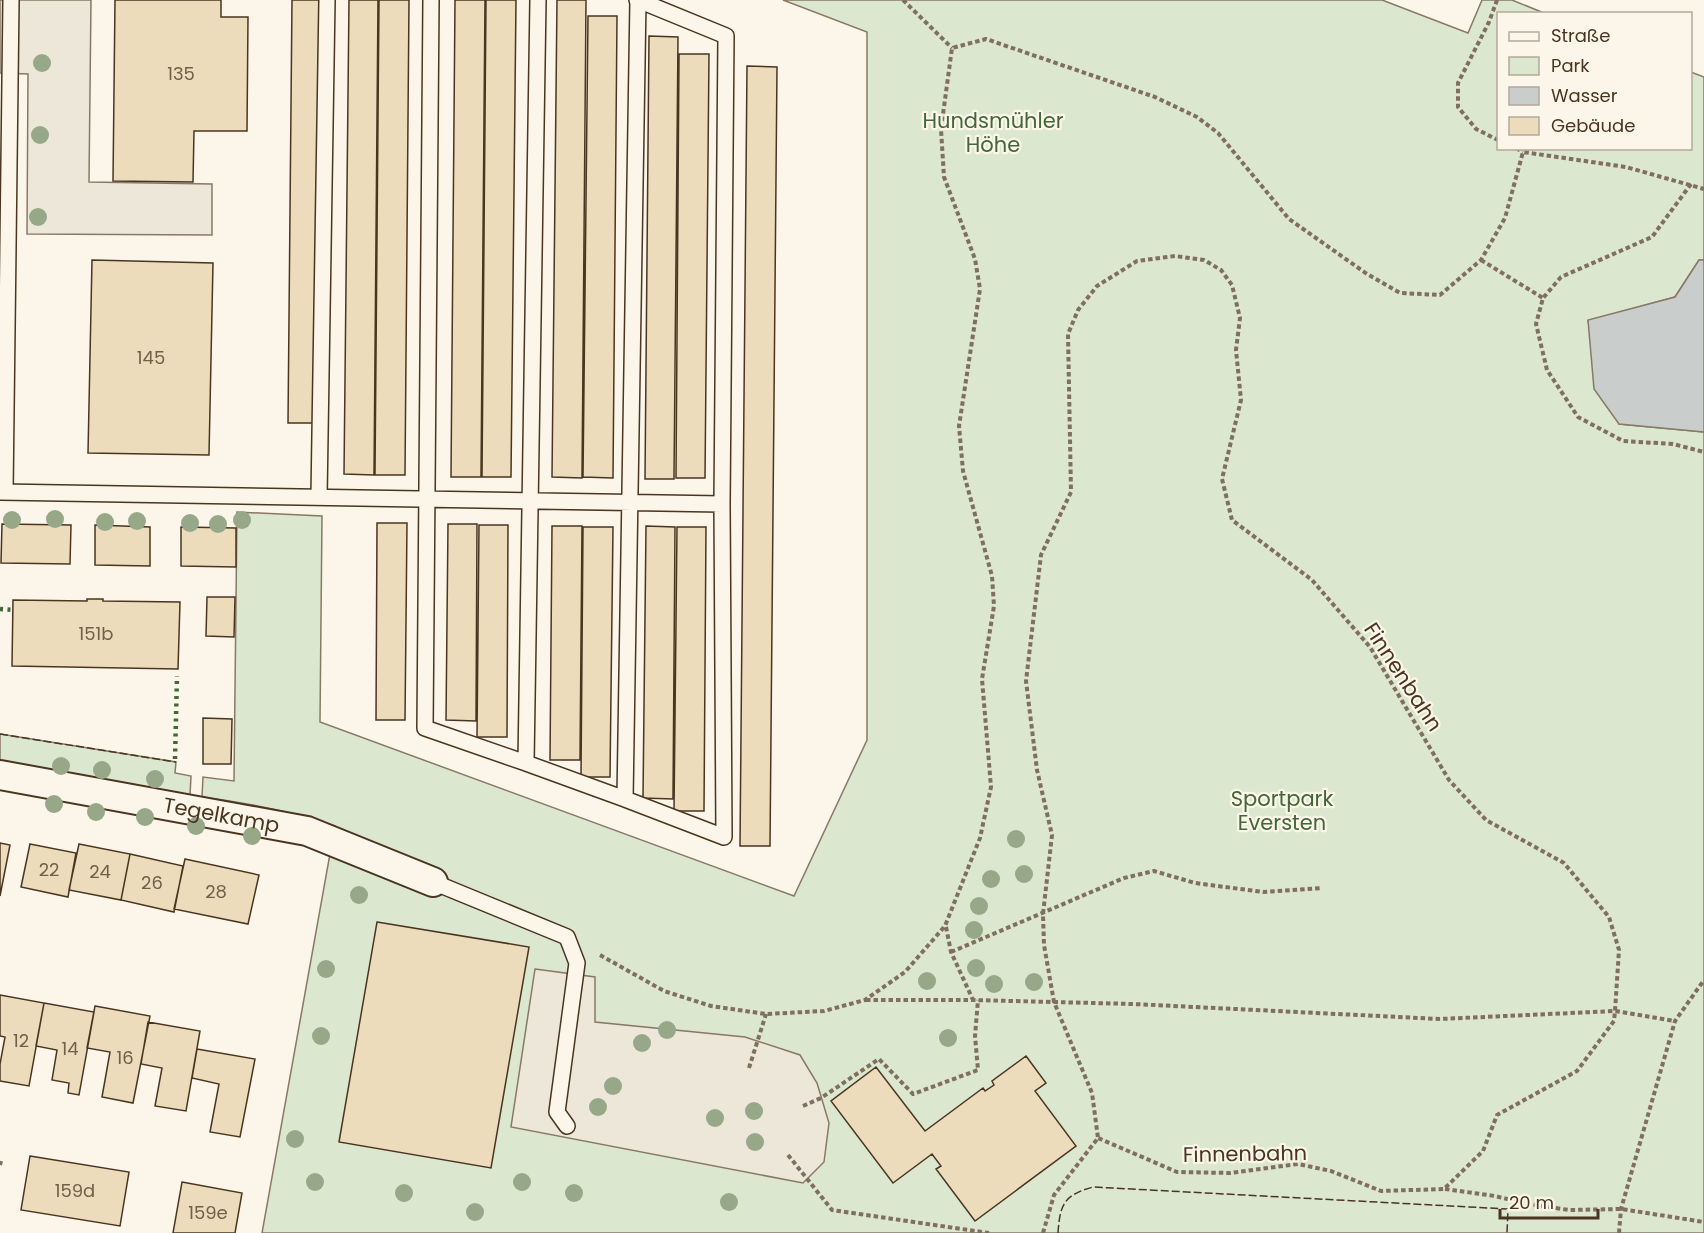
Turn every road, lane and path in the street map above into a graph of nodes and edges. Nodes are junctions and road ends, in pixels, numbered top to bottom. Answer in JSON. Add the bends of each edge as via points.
{"nodes":[{"id":1,"x":12,"y":0,"type":"edge"},
{"id":2,"x":327,"y":0,"type":"edge"},
{"id":3,"x":431,"y":0,"type":"edge"},
{"id":4,"x":538,"y":0,"type":"edge"},
{"id":5,"x":638,"y":0,"type":"edge"},
{"id":6,"x":903,"y":0,"type":"edge"},
{"id":7,"x":1497,"y":0,"type":"edge"},
{"id":8,"x":952,"y":48,"type":"junction"},
{"id":9,"x":1497,"y":140,"type":"edge"},
{"id":10,"x":1520,"y":150,"type":"edge"},
{"id":11,"x":1523,"y":152,"type":"junction"},
{"id":12,"x":1691,"y":183,"type":"junction"},
{"id":13,"x":1704,"y":189,"type":"edge"},
{"id":14,"x":1481,"y":260,"type":"junction"},
{"id":15,"x":1543,"y":298,"type":"junction"},
{"id":16,"x":1704,"y":452,"type":"edge"},
{"id":17,"x":3,"y":492,"type":"edge"},
{"id":18,"x":319,"y":497,"type":"junction"},
{"id":19,"x":427,"y":499,"type":"junction"},
{"id":20,"x":531,"y":501,"type":"junction"},
{"id":21,"x":630,"y":503,"type":"junction"},
{"id":22,"x":722,"y":504,"type":"junction"},
{"id":23,"x":526,"y":763,"type":"junction"},
{"id":24,"x":0,"y":775,"type":"edge"},
{"id":25,"x":625,"y":799,"type":"junction"},
{"id":26,"x":433,"y":882,"type":"joint"},
{"id":27,"x":1322,"y":888,"type":"dead end"},
{"id":28,"x":1043,"y":914,"type":"junction"},
{"id":29,"x":945,"y":926,"type":"junction"},
{"id":30,"x":567,"y":937,"type":"junction"},
{"id":31,"x":951,"y":952,"type":"junction"},
{"id":32,"x":1704,"y":980,"type":"edge"},
{"id":33,"x":865,"y":1000,"type":"junction"},
{"id":34,"x":975,"y":1000,"type":"junction"},
{"id":35,"x":1054,"y":1002,"type":"junction"},
{"id":36,"x":1615,"y":1011,"type":"junction"},
{"id":37,"x":766,"y":1014,"type":"junction"},
{"id":38,"x":1675,"y":1021,"type":"junction"},
{"id":39,"x":749,"y":1068,"type":"dead end"},
{"id":40,"x":804,"y":1106,"type":"dead end"},
{"id":41,"x":567,"y":1126,"type":"dead end"},
{"id":42,"x":1098,"y":1137,"type":"junction"},
{"id":43,"x":788,"y":1155,"type":"dead end"},
{"id":44,"x":1444,"y":1189,"type":"junction"},
{"id":45,"x":1621,"y":1209,"type":"junction"},
{"id":46,"x":1704,"y":1222,"type":"edge"},
{"id":47,"x":988,"y":1233,"type":"edge"},
{"id":48,"x":1043,"y":1233,"type":"edge"},
{"id":49,"x":1618,"y":1233,"type":"edge"}],
"edges":[{"from":1,"to":17,"type":"lane"},
{"from":2,"to":18,"type":"lane"},
{"from":3,"to":19,"type":"lane"},
{"from":4,"to":20,"type":"lane"},
{"from":5,"to":21,"type":"lane"},
{"from":5,"to":22,"type":"lane","via":[[726,36]]},
{"from":6,"to":8,"type":"path"},
{"from":7,"to":9,"type":"path","via":[[1458,83],[1458,107],[1476,129]]},
{"from":8,"to":14,"type":"path","via":[[986,39],[1155,97],[1197,117],[1218,133],[1289,219],[1366,274],[1400,293],[1440,295]]},
{"from":8,"to":29,"type":"path","via":[[941,129],[944,177],[975,260],[980,289],[959,426],[963,471],[992,576],[994,606],[982,679],[991,787],[980,838]]},
{"from":10,"to":11,"type":"path"},
{"from":11,"to":12,"type":"path","via":[[1626,167]]},
{"from":11,"to":14,"type":"path","via":[[1505,218]]},
{"from":12,"to":13,"type":"path"},
{"from":12,"to":15,"type":"path","via":[[1652,237],[1561,278]]},
{"from":14,"to":15,"type":"path"},
{"from":15,"to":16,"type":"path","via":[[1536,324],[1547,370],[1578,417],[1623,441],[1673,444]]},
{"from":17,"to":18,"type":"lane"},
{"from":18,"to":19,"type":"lane"},
{"from":19,"to":20,"type":"lane"},
{"from":19,"to":23,"type":"lane","via":[[425,728]]},
{"from":20,"to":21,"type":"lane"},
{"from":20,"to":23,"type":"lane"},
{"from":21,"to":22,"type":"lane"},
{"from":21,"to":25,"type":"lane"},
{"from":22,"to":25,"type":"lane","via":[[724,837]]},
{"from":23,"to":25,"type":"lane"},
{"from":24,"to":26,"type":"street","name":"Tegelkamp","via":[[307,831]]},
{"from":26,"to":30,"type":"lane"},
{"from":27,"to":28,"type":"path","via":[[1263,892],[1195,882],[1154,871],[1124,878]]},
{"from":28,"to":31,"type":"path"},
{"from":28,"to":35,"type":"path","name":"Finnenbahn"},
{"from":28,"to":36,"type":"path","name":"Finnenbahn","via":[[1052,835],[1037,770],[1026,681],[1041,555],[1071,492],[1068,334],[1078,310],[1097,286],[1137,261],[1174,256],[1204,260],[1221,270],[1232,285],[1240,318],[1236,350],[1241,400],[1222,479],[1232,520],[1312,580],[1370,647],[1449,780],[1486,820],[1564,863],[1609,916],[1619,950]]},
{"from":29,"to":31,"type":"path"},
{"from":29,"to":33,"type":"path","via":[[906,972]]},
{"from":30,"to":37,"type":"path","via":[[664,991],[711,1006]]},
{"from":30,"to":41,"type":"lane","via":[[577,963],[557,1112]]},
{"from":31,"to":34,"type":"path"},
{"from":32,"to":38,"type":"path"},
{"from":33,"to":34,"type":"path"},
{"from":33,"to":37,"type":"path","via":[[824,1011]]},
{"from":34,"to":35,"type":"path"},
{"from":34,"to":40,"type":"path","via":[[978,1070],[913,1094],[879,1059]]},
{"from":35,"to":36,"type":"path","via":[[1440,1019]]},
{"from":35,"to":42,"type":"path","name":"Finnenbahn","via":[[1092,1093]]},
{"from":36,"to":38,"type":"path"},
{"from":36,"to":44,"type":"path","name":"Finnenbahn","via":[[1614,1021],[1578,1071],[1497,1115],[1483,1151]]},
{"from":37,"to":39,"type":"path"},
{"from":38,"to":45,"type":"path"},
{"from":42,"to":44,"type":"path","name":"Finnenbahn","via":[[1177,1172],[1230,1173],[1298,1164],[1331,1171],[1381,1191]]},
{"from":42,"to":48,"type":"path","via":[[1054,1195]]},
{"from":43,"to":47,"type":"path","via":[[832,1210]]},
{"from":44,"to":45,"type":"path","via":[[1569,1210]]},
{"from":45,"to":46,"type":"path"},
{"from":45,"to":49,"type":"path"}]}
